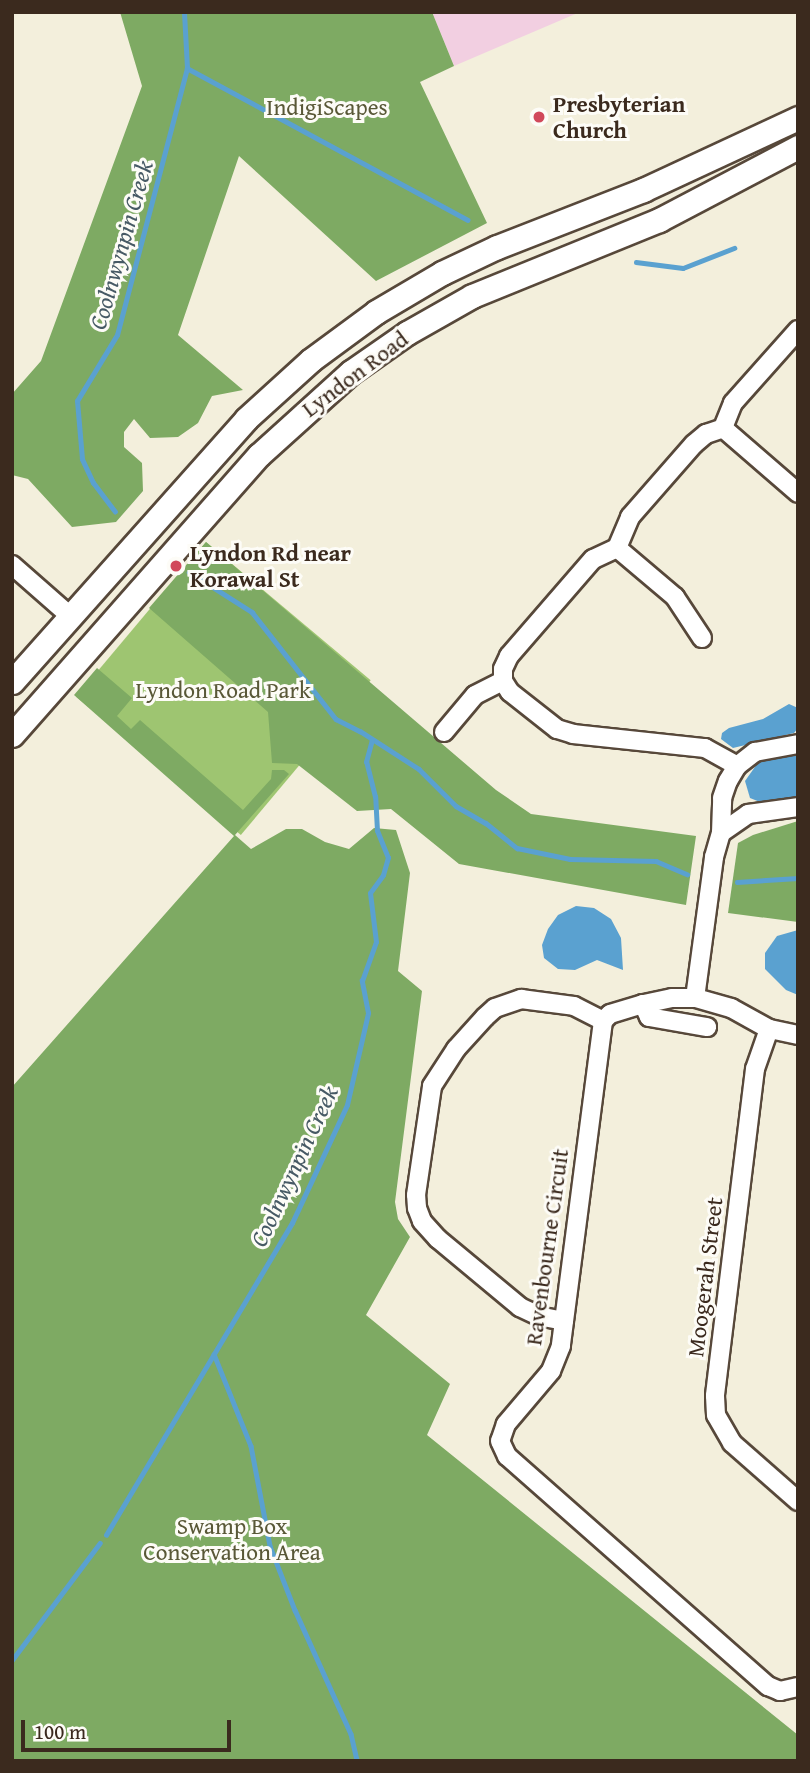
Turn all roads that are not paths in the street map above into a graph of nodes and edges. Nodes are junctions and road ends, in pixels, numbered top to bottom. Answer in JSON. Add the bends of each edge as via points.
{"nodes":[{"id":1,"x":798,"y":101,"type":"edge"},
{"id":2,"x":789,"y":122,"type":"edge"},
{"id":3,"x":798,"y":147,"type":"edge"},
{"id":4,"x":798,"y":330,"type":"edge"},
{"id":5,"x":723,"y":428,"type":"junction"},
{"id":6,"x":798,"y":493,"type":"edge"},
{"id":7,"x":617,"y":548,"type":"junction"},
{"id":8,"x":12,"y":565,"type":"edge"},
{"id":9,"x":70,"y":616,"type":"junction"},
{"id":10,"x":702,"y":638,"type":"dead end"},
{"id":11,"x":97,"y":639,"type":"junction"},
{"id":12,"x":503,"y":681,"type":"junction"},
{"id":13,"x":12,"y":682,"type":"edge"},
{"id":14,"x":444,"y":733,"type":"dead end"},
{"id":15,"x":12,"y":735,"type":"edge"},
{"id":16,"x":798,"y":744,"type":"edge"},
{"id":17,"x":737,"y":765,"type":"junction"},
{"id":18,"x":722,"y":798,"type":"junction"},
{"id":19,"x":798,"y":807,"type":"edge"},
{"id":20,"x":748,"y":814,"type":"junction"},
{"id":21,"x":721,"y":833,"type":"junction"},
{"id":22,"x":695,"y":998,"type":"junction"},
{"id":23,"x":643,"y":1004,"type":"junction"},
{"id":24,"x":603,"y":1021,"type":"junction"},
{"id":25,"x":706,"y":1027,"type":"dead end"},
{"id":26,"x":769,"y":1029,"type":"junction"},
{"id":27,"x":798,"y":1035,"type":"edge"},
{"id":28,"x":564,"y":1321,"type":"junction"},
{"id":29,"x":798,"y":1500,"type":"edge"},
{"id":30,"x":798,"y":1687,"type":"edge"}],
"edges":[{"from":1,"to":2,"type":"main road"},
{"from":2,"to":9,"type":"main road","name":"Lyndon Road","via":[[643,190],[497,247],[376,312],[311,360],[254,411]]},
{"from":3,"to":11,"type":"main road","name":"Lyndon Road","via":[[659,220],[472,296],[407,333],[305,411],[259,455]]},
{"from":4,"to":5,"type":"street","via":[[733,403]]},
{"from":5,"to":6,"type":"street"},
{"from":5,"to":7,"type":"street","via":[[701,438],[685,454],[630,517]]},
{"from":7,"to":10,"type":"street","via":[[675,597]]},
{"from":7,"to":12,"type":"street","via":[[593,559],[509,656]]},
{"from":8,"to":9,"type":"street"},
{"from":9,"to":11,"type":"main road"},
{"from":9,"to":13,"type":"main road","name":"Lyndon Road"},
{"from":11,"to":15,"type":"main road","name":"Lyndon Road"},
{"from":12,"to":14,"type":"street","via":[[475,695]]},
{"from":12,"to":17,"type":"street","via":[[510,692],[557,729],[705,748]]},
{"from":16,"to":17,"type":"street","via":[[755,752]]},
{"from":17,"to":18,"type":"street"},
{"from":18,"to":20,"type":"street"},
{"from":18,"to":21,"type":"street"},
{"from":19,"to":20,"type":"street"},
{"from":20,"to":21,"type":"street"},
{"from":21,"to":22,"type":"street"},
{"from":22,"to":23,"type":"street"},
{"from":22,"to":26,"type":"street","via":[[731,1008]]},
{"from":23,"to":24,"type":"street","via":[[610,1014]]},
{"from":23,"to":25,"type":"street","via":[[649,1017]]},
{"from":24,"to":28,"type":"street","name":"Ravenbourne Circuit"},
{"from":24,"to":28,"type":"street","via":[[574,1006],[521,999],[495,1008],[485,1017],[432,1086],[416,1195],[422,1221],[438,1238],[520,1307]]},
{"from":26,"to":27,"type":"street"},
{"from":26,"to":29,"type":"street","name":"Moogerah Street","via":[[755,1069],[716,1415],[732,1443]]},
{"from":28,"to":30,"type":"street","name":"Ravenbourne Circuit","via":[[557,1360],[503,1429],[502,1449],[768,1686],[780,1691]]}]}
